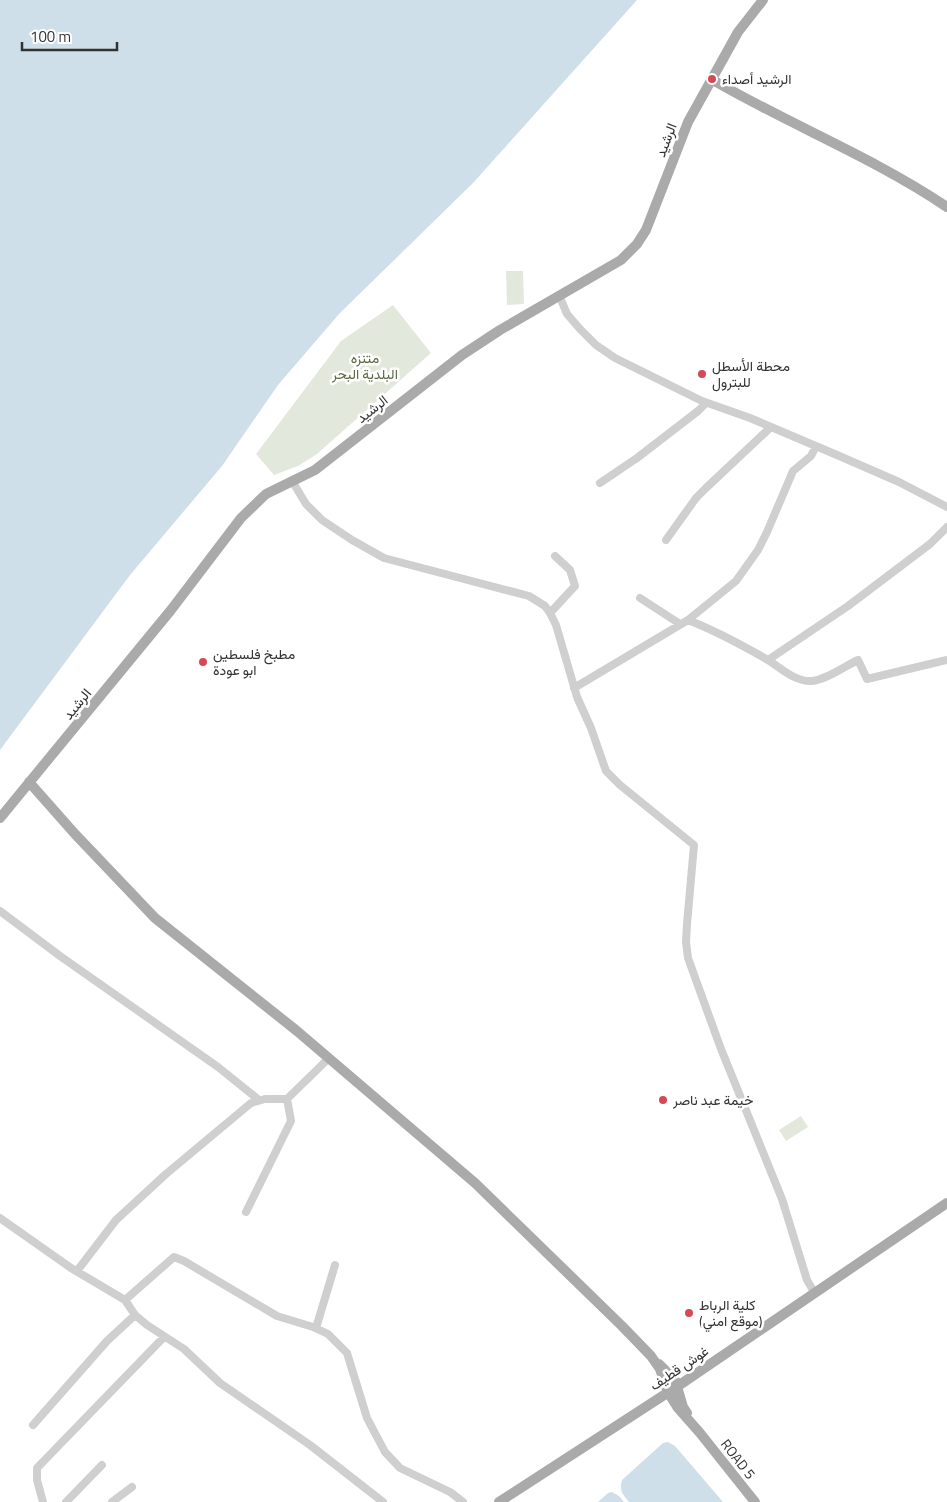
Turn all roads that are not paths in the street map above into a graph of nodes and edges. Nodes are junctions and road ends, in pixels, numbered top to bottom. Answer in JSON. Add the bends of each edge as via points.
{"nodes":[{"id":1,"x":763,"y":0,"type":"edge"},
{"id":2,"x":711,"y":79,"type":"junction"},
{"id":3,"x":947,"y":207,"type":"edge"},
{"id":4,"x":559,"y":295,"type":"junction"},
{"id":5,"x":706,"y":403,"type":"junction"},
{"id":6,"x":771,"y":427,"type":"junction"},
{"id":7,"x":816,"y":446,"type":"junction"},
{"id":8,"x":292,"y":481,"type":"junction"},
{"id":9,"x":600,"y":483,"type":"dead end"},
{"id":10,"x":947,"y":507,"type":"edge"},
{"id":11,"x":947,"y":527,"type":"edge"},
{"id":12,"x":666,"y":540,"type":"dead end"},
{"id":13,"x":556,"y":556,"type":"dead end"},
{"id":14,"x":640,"y":598,"type":"dead end"},
{"id":15,"x":550,"y":613,"type":"junction"},
{"id":16,"x":688,"y":620,"type":"junction"},
{"id":17,"x":680,"y":624,"type":"junction"},
{"id":18,"x":768,"y":660,"type":"junction"},
{"id":19,"x":947,"y":660,"type":"edge"},
{"id":20,"x":574,"y":688,"type":"junction"},
{"id":21,"x":29,"y":782,"type":"junction"},
{"id":22,"x":0,"y":818,"type":"edge"},
{"id":23,"x":0,"y":911,"type":"edge"},
{"id":24,"x":329,"y":1058,"type":"junction"},
{"id":25,"x":287,"y":1099,"type":"junction"},
{"id":26,"x":260,"y":1100,"type":"junction"},
{"id":27,"x":947,"y":1203,"type":"edge"},
{"id":28,"x":246,"y":1212,"type":"dead end"},
{"id":29,"x":0,"y":1218,"type":"edge"},
{"id":30,"x":335,"y":1264,"type":"dead end"},
{"id":31,"x":78,"y":1271,"type":"junction"},
{"id":32,"x":814,"y":1292,"type":"junction"},
{"id":33,"x":125,"y":1300,"type":"junction"},
{"id":34,"x":135,"y":1315,"type":"junction"},
{"id":35,"x":316,"y":1328,"type":"junction"},
{"id":36,"x":164,"y":1337,"type":"junction"},
{"id":37,"x":652,"y":1356,"type":"junction"},
{"id":38,"x":678,"y":1386,"type":"junction"},
{"id":39,"x":668,"y":1392,"type":"junction"},
{"id":40,"x":33,"y":1425,"type":"dead end"},
{"id":41,"x":700,"y":1433,"type":"junction"},
{"id":42,"x":102,"y":1465,"type":"dead end"},
{"id":43,"x":132,"y":1487,"type":"dead end"},
{"id":44,"x":43,"y":1502,"type":"edge"},
{"id":45,"x":66,"y":1502,"type":"edge"},
{"id":46,"x":112,"y":1502,"type":"edge"},
{"id":47,"x":383,"y":1502,"type":"edge"},
{"id":48,"x":463,"y":1502,"type":"edge"},
{"id":49,"x":499,"y":1502,"type":"edge"},
{"id":50,"x":755,"y":1502,"type":"edge"}],
"edges":[{"from":1,"to":2,"type":"main road","name":"الرشيد","via":[[738,32]]},
{"from":2,"to":3,"type":"main road","via":[[898,177]]},
{"from":2,"to":4,"type":"main road","name":"الرشيد","via":[[688,122],[646,230],[637,244],[615,264]]},
{"from":4,"to":5,"type":"street","via":[[567,314],[603,350]]},
{"from":4,"to":8,"type":"main road","name":"الرشيد","via":[[462,355],[321,466]]},
{"from":5,"to":6,"type":"street"},
{"from":5,"to":9,"type":"street"},
{"from":6,"to":7,"type":"street"},
{"from":6,"to":12,"type":"street","via":[[696,498]]},
{"from":7,"to":10,"type":"street"},
{"from":7,"to":16,"type":"street","via":[[811,456],[793,471],[758,550],[736,581]]},
{"from":8,"to":15,"type":"street","via":[[306,504],[322,520],[384,558],[529,596]]},
{"from":8,"to":21,"type":"main road","name":"الرشيد","via":[[266,494],[241,518],[171,610]]},
{"from":11,"to":18,"type":"street","via":[[930,544],[848,606]]},
{"from":13,"to":15,"type":"street","via":[[570,570],[575,586]]},
{"from":14,"to":17,"type":"street"},
{"from":15,"to":20,"type":"street"},
{"from":16,"to":17,"type":"street"},
{"from":16,"to":18,"type":"street","via":[[712,629]]},
{"from":17,"to":20,"type":"street"},
{"from":18,"to":19,"type":"street","via":[[794,677],[811,681],[858,660],[868,679]]},
{"from":20,"to":32,"type":"street","via":[[606,771],[694,845],[686,942],[688,958],[782,1200],[807,1280]]},
{"from":21,"to":22,"type":"main road","name":"الرشيد"},
{"from":21,"to":24,"type":"main road","via":[[155,918]]},
{"from":23,"to":26,"type":"street"},
{"from":24,"to":25,"type":"street"},
{"from":24,"to":37,"type":"main road","via":[[482,1190]]},
{"from":25,"to":26,"type":"street"},
{"from":25,"to":28,"type":"street","via":[[291,1121]]},
{"from":26,"to":31,"type":"street","via":[[230,1120],[116,1220]]},
{"from":27,"to":32,"type":"main road","name":"غوش قطيف"},
{"from":29,"to":31,"type":"street"},
{"from":30,"to":35,"type":"street"},
{"from":31,"to":33,"type":"street"},
{"from":32,"to":38,"type":"main road","name":"غوش قطيف"},
{"from":33,"to":34,"type":"street"},
{"from":33,"to":35,"type":"street","via":[[174,1257],[278,1316]]},
{"from":34,"to":36,"type":"street"},
{"from":34,"to":40,"type":"street","via":[[107,1341]]},
{"from":35,"to":48,"type":"street","via":[[328,1334],[347,1353],[367,1418],[389,1457],[400,1468],[450,1492]]},
{"from":36,"to":44,"type":"street","via":[[37,1468]]},
{"from":36,"to":47,"type":"street","via":[[184,1349],[220,1383],[310,1444]]},
{"from":37,"to":38,"type":"main road"},
{"from":37,"to":39,"type":"main road"},
{"from":38,"to":39,"type":"main road","name":"غوش قطيف"},
{"from":38,"to":41,"type":"main road","via":[[683,1407]]},
{"from":39,"to":41,"type":"main road"},
{"from":39,"to":49,"type":"main road","name":"غوش قطيف"},
{"from":41,"to":50,"type":"main road","name":"ROAD 5"},
{"from":42,"to":45,"type":"street"},
{"from":43,"to":46,"type":"street"}]}
